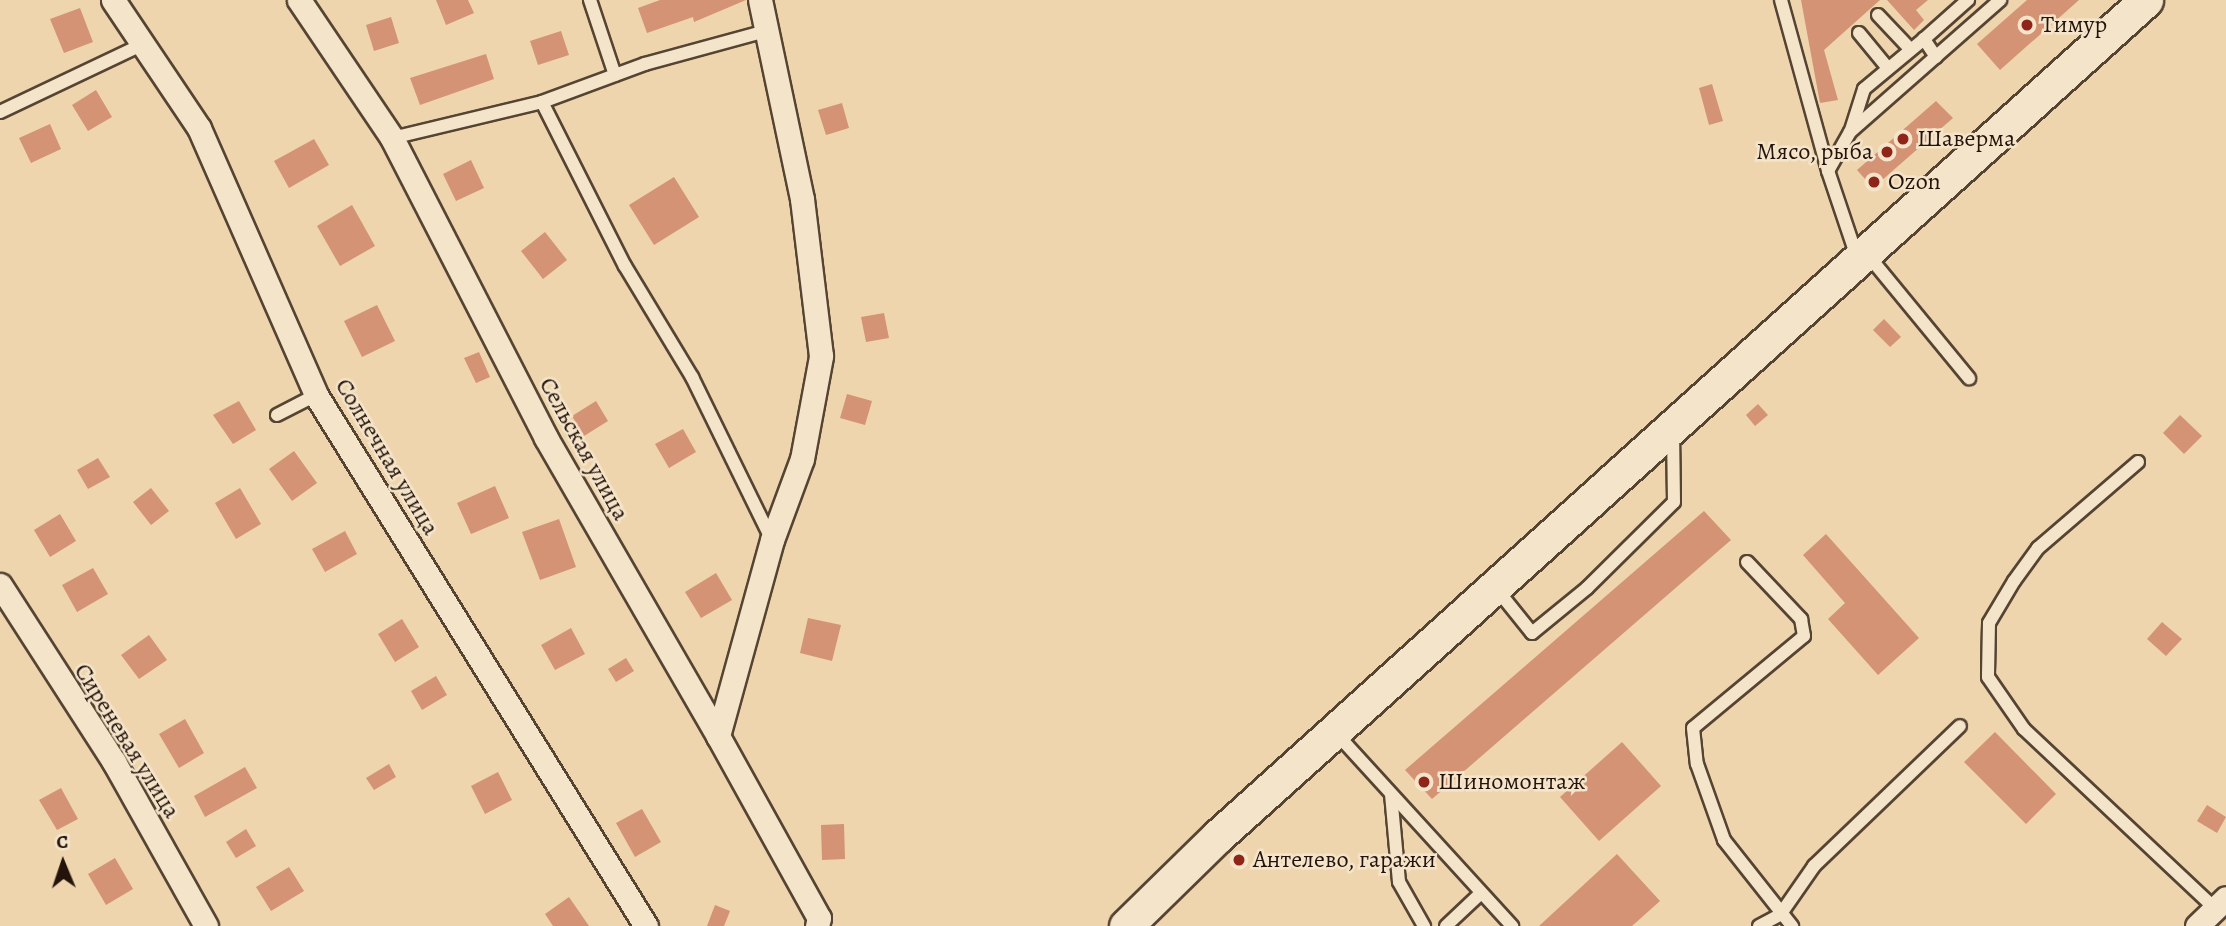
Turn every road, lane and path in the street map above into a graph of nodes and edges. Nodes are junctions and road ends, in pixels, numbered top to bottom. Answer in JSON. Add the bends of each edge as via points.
{"nodes":[{"id":1,"x":113,"y":0,"type":"edge"},
{"id":2,"x":299,"y":0,"type":"edge"},
{"id":3,"x":590,"y":0,"type":"edge"},
{"id":4,"x":760,"y":0,"type":"edge"},
{"id":5,"x":1781,"y":0,"type":"edge"},
{"id":6,"x":1968,"y":0,"type":"edge"},
{"id":7,"x":2000,"y":0,"type":"edge"},
{"id":8,"x":2146,"y":0,"type":"edge"},
{"id":9,"x":1878,"y":15,"type":"dead end"},
{"id":10,"x":766,"y":31,"type":"junction"},
{"id":11,"x":1859,"y":33,"type":"dead end"},
{"id":12,"x":1924,"y":39,"type":"junction"},
{"id":13,"x":143,"y":44,"type":"junction"},
{"id":14,"x":1910,"y":49,"type":"junction"},
{"id":15,"x":1936,"y":57,"type":"junction"},
{"id":16,"x":1887,"y":67,"type":"junction"},
{"id":17,"x":615,"y":75,"type":"junction"},
{"id":18,"x":542,"y":102,"type":"junction"},
{"id":19,"x":0,"y":112,"type":"edge"},
{"id":20,"x":1850,"y":132,"type":"junction"},
{"id":21,"x":392,"y":138,"type":"junction"},
{"id":22,"x":1828,"y":171,"type":"junction"},
{"id":23,"x":1862,"y":257,"type":"junction"},
{"id":24,"x":1969,"y":378,"type":"dead end"},
{"id":25,"x":316,"y":395,"type":"junction"},
{"id":26,"x":277,"y":415,"type":"dead end"},
{"id":27,"x":1673,"y":427,"type":"junction"},
{"id":28,"x":2138,"y":462,"type":"dead end"},
{"id":29,"x":772,"y":540,"type":"junction"},
{"id":30,"x":1747,"y":562,"type":"dead end"},
{"id":31,"x":0,"y":585,"type":"edge"},
{"id":32,"x":1495,"y":587,"type":"junction"},
{"id":33,"x":1960,"y":726,"type":"dead end"},
{"id":34,"x":1335,"y":731,"type":"junction"},
{"id":35,"x":718,"y":736,"type":"junction"},
{"id":36,"x":1391,"y":793,"type":"junction"},
{"id":37,"x":1481,"y":893,"type":"junction"},
{"id":38,"x":2221,"y":904,"type":"edge"},
{"id":39,"x":1780,"y":915,"type":"junction"},
{"id":40,"x":1133,"y":924,"type":"edge"},
{"id":41,"x":206,"y":926,"type":"edge"},
{"id":42,"x":646,"y":926,"type":"edge"},
{"id":43,"x":817,"y":926,"type":"edge"},
{"id":44,"x":1424,"y":926,"type":"edge"},
{"id":45,"x":1446,"y":926,"type":"edge"},
{"id":46,"x":1512,"y":926,"type":"edge"},
{"id":47,"x":1759,"y":926,"type":"edge"},
{"id":48,"x":1792,"y":926,"type":"edge"},
{"id":49,"x":2197,"y":926,"type":"edge"}],
"edges":[{"from":1,"to":13,"type":"street","name":"Солнечная улица"},
{"from":2,"to":21,"type":"street","name":"Сельская улица"},
{"from":3,"to":17,"type":"lane"},
{"from":4,"to":10,"type":"street"},
{"from":5,"to":22,"type":"lane"},
{"from":6,"to":12,"type":"lane"},
{"from":7,"to":15,"type":"lane"},
{"from":8,"to":23,"type":"main road"},
{"from":9,"to":14,"type":"lane"},
{"from":10,"to":17,"type":"lane"},
{"from":10,"to":29,"type":"street","via":[[802,199],[821,356],[803,459]]},
{"from":11,"to":16,"type":"lane"},
{"from":12,"to":14,"type":"lane"},
{"from":12,"to":15,"type":"lane"},
{"from":13,"to":19,"type":"lane"},
{"from":13,"to":25,"type":"street","name":"Солнечная улица","via":[[210,149]]},
{"from":14,"to":16,"type":"lane"},
{"from":15,"to":20,"type":"lane"},
{"from":16,"to":20,"type":"lane","via":[[1864,89]]},
{"from":17,"to":18,"type":"lane"},
{"from":18,"to":21,"type":"lane"},
{"from":18,"to":29,"type":"lane","via":[[625,266],[692,377]]},
{"from":20,"to":22,"type":"lane"},
{"from":21,"to":35,"type":"street","name":"Сельская улица","via":[[546,439]]},
{"from":22,"to":23,"type":"lane","via":[[1837,212]]},
{"from":23,"to":24,"type":"lane"},
{"from":23,"to":27,"type":"main road"},
{"from":25,"to":26,"type":"lane"},
{"from":25,"to":42,"type":"street","name":"Солнечная улица"},
{"from":27,"to":32,"type":"main road"},
{"from":27,"to":32,"type":"lane","via":[[1674,502],[1587,589],[1532,633]]},
{"from":28,"to":38,"type":"lane","via":[[2038,548],[2014,581],[1989,622],[1988,677],[1998,700],[2024,729]]},
{"from":29,"to":35,"type":"street"},
{"from":30,"to":39,"type":"lane","via":[[1801,619],[1804,636],[1693,728],[1698,764],[1724,840]]},
{"from":31,"to":41,"type":"street","name":"Сиреневая улица","via":[[114,762]]},
{"from":32,"to":34,"type":"main road"},
{"from":33,"to":39,"type":"lane","via":[[1814,866]]},
{"from":34,"to":36,"type":"lane"},
{"from":34,"to":40,"type":"main road"},
{"from":35,"to":43,"type":"street","name":"Сельская улица","via":[[819,918]]},
{"from":36,"to":37,"type":"lane"},
{"from":36,"to":44,"type":"lane","via":[[1399,882]]},
{"from":37,"to":45,"type":"lane"},
{"from":37,"to":46,"type":"lane"},
{"from":38,"to":49,"type":"street"},
{"from":39,"to":47,"type":"lane"},
{"from":39,"to":48,"type":"lane"}]}
